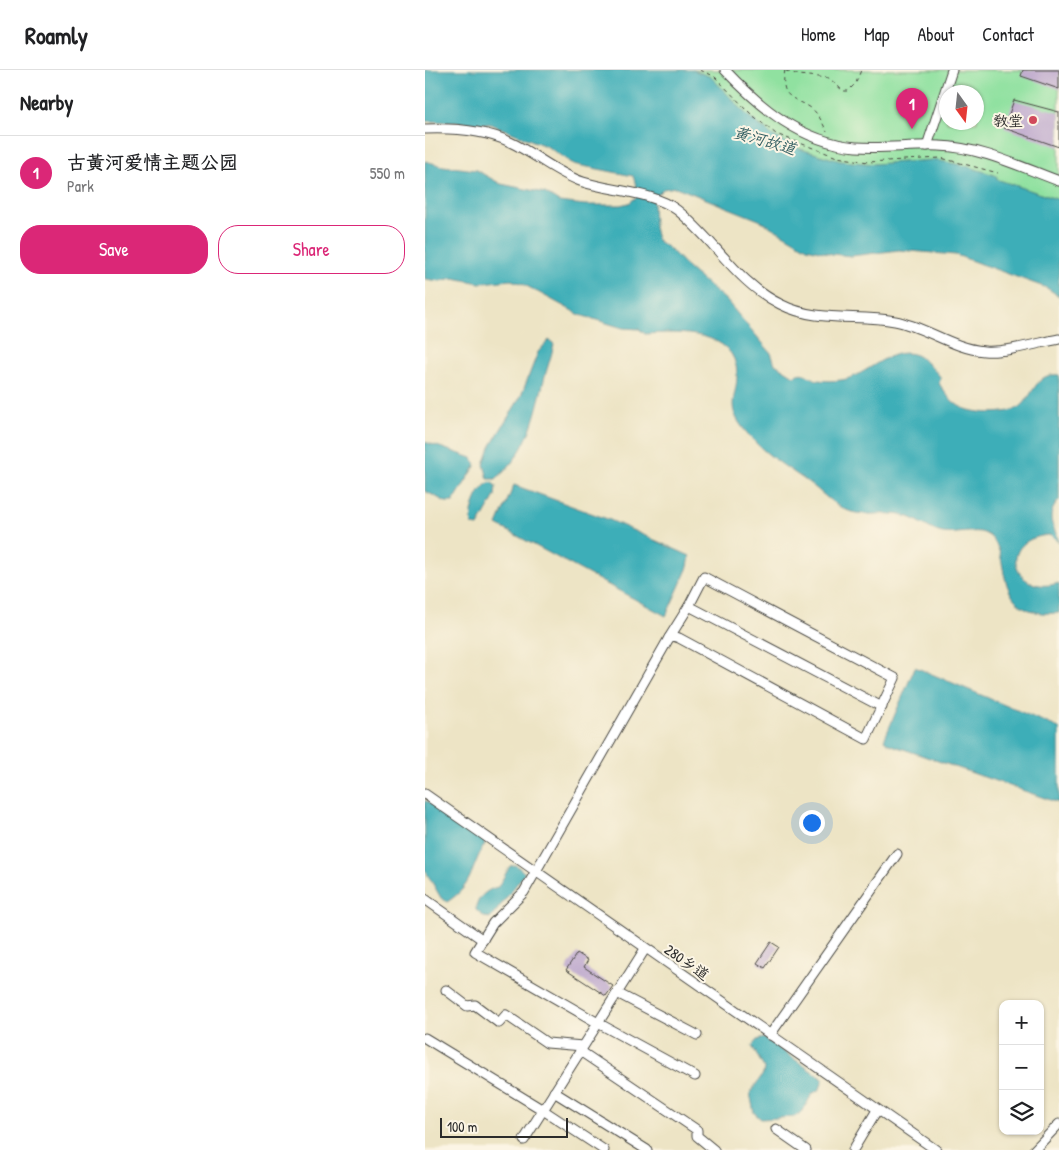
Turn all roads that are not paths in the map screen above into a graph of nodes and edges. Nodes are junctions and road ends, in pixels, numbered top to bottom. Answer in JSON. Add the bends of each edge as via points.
{"nodes":[{"id":1,"x":725,"y":70,"type":"edge"},
{"id":2,"x":952,"y":70,"type":"edge"},
{"id":3,"x":425,"y":129,"type":"edge"},
{"id":4,"x":927,"y":146,"type":"junction"},
{"id":5,"x":1059,"y":181,"type":"edge"},
{"id":6,"x":1059,"y":339,"type":"edge"},
{"id":7,"x":689,"y":606,"type":"junction"},
{"id":8,"x":669,"y":638,"type":"junction"},
{"id":9,"x":882,"y":708,"type":"junction"},
{"id":10,"x":425,"y":794,"type":"edge"},
{"id":11,"x":897,"y":854,"type":"dead end"},
{"id":12,"x":534,"y":871,"type":"junction"},
{"id":13,"x":425,"y":899,"type":"edge"},
{"id":14,"x":483,"y":940,"type":"junction"},
{"id":15,"x":645,"y":949,"type":"junction"},
{"id":16,"x":446,"y":990,"type":"dead end"},
{"id":17,"x":617,"y":994,"type":"junction"},
{"id":18,"x":598,"y":1023,"type":"junction"},
{"id":19,"x":697,"y":1035,"type":"dead end"},
{"id":20,"x":769,"y":1035,"type":"junction"},
{"id":21,"x":425,"y":1038,"type":"edge"},
{"id":22,"x":581,"y":1049,"type":"junction"},
{"id":23,"x":695,"y":1076,"type":"dead end"},
{"id":24,"x":554,"y":1092,"type":"junction"},
{"id":25,"x":543,"y":1110,"type":"junction"},
{"id":26,"x":877,"y":1110,"type":"junction"},
{"id":27,"x":1059,"y":1124,"type":"edge"},
{"id":28,"x":776,"y":1129,"type":"dead end"},
{"id":29,"x":524,"y":1140,"type":"dead end"},
{"id":30,"x":604,"y":1150,"type":"edge"},
{"id":31,"x":647,"y":1150,"type":"edge"},
{"id":32,"x":714,"y":1150,"type":"edge"},
{"id":33,"x":806,"y":1150,"type":"edge"},
{"id":34,"x":853,"y":1150,"type":"edge"},
{"id":35,"x":936,"y":1150,"type":"edge"},
{"id":36,"x":1034,"y":1150,"type":"edge"}],
"edges":[{"from":1,"to":4,"type":"street","via":[[769,112],[815,139],[856,147]]},
{"from":2,"to":4,"type":"street"},
{"from":3,"to":6,"type":"street","via":[[455,129],[499,137],[581,181],[659,201],[678,211],[751,284],[779,304],[808,315],[897,322],[959,346],[985,352]]},
{"from":4,"to":5,"type":"street","via":[[946,146],[989,155]]},
{"from":7,"to":8,"type":"street"},
{"from":7,"to":9,"type":"street"},
{"from":7,"to":9,"type":"street","via":[[704,577],[895,678]]},
{"from":8,"to":9,"type":"street","via":[[679,638],[866,739]]},
{"from":8,"to":12,"type":"street"},
{"from":10,"to":12,"type":"street","name":"280乡道"},
{"from":11,"to":20,"type":"street"},
{"from":12,"to":14,"type":"street","via":[[524,892],[493,923]]},
{"from":12,"to":15,"type":"street","name":"280乡道"},
{"from":13,"to":14,"type":"street"},
{"from":14,"to":18,"type":"street","via":[[475,952]]},
{"from":15,"to":17,"type":"street"},
{"from":15,"to":20,"type":"street","name":"280乡道"},
{"from":16,"to":22,"type":"street","via":[[467,1006],[475,1005],[499,1023],[506,1015],[547,1043]]},
{"from":17,"to":18,"type":"street"},
{"from":17,"to":19,"type":"street"},
{"from":18,"to":22,"type":"street"},
{"from":18,"to":23,"type":"street"},
{"from":20,"to":26,"type":"street","name":"280乡道"},
{"from":21,"to":25,"type":"street"},
{"from":22,"to":24,"type":"street"},
{"from":22,"to":32,"type":"street","via":[[697,1130],[697,1136]]},
{"from":24,"to":25,"type":"street"},
{"from":24,"to":31,"type":"street"},
{"from":25,"to":29,"type":"street"},
{"from":25,"to":30,"type":"street"},
{"from":26,"to":34,"type":"street"},
{"from":26,"to":35,"type":"street","name":"280乡道"},
{"from":27,"to":36,"type":"street"},
{"from":28,"to":33,"type":"street"}]}
